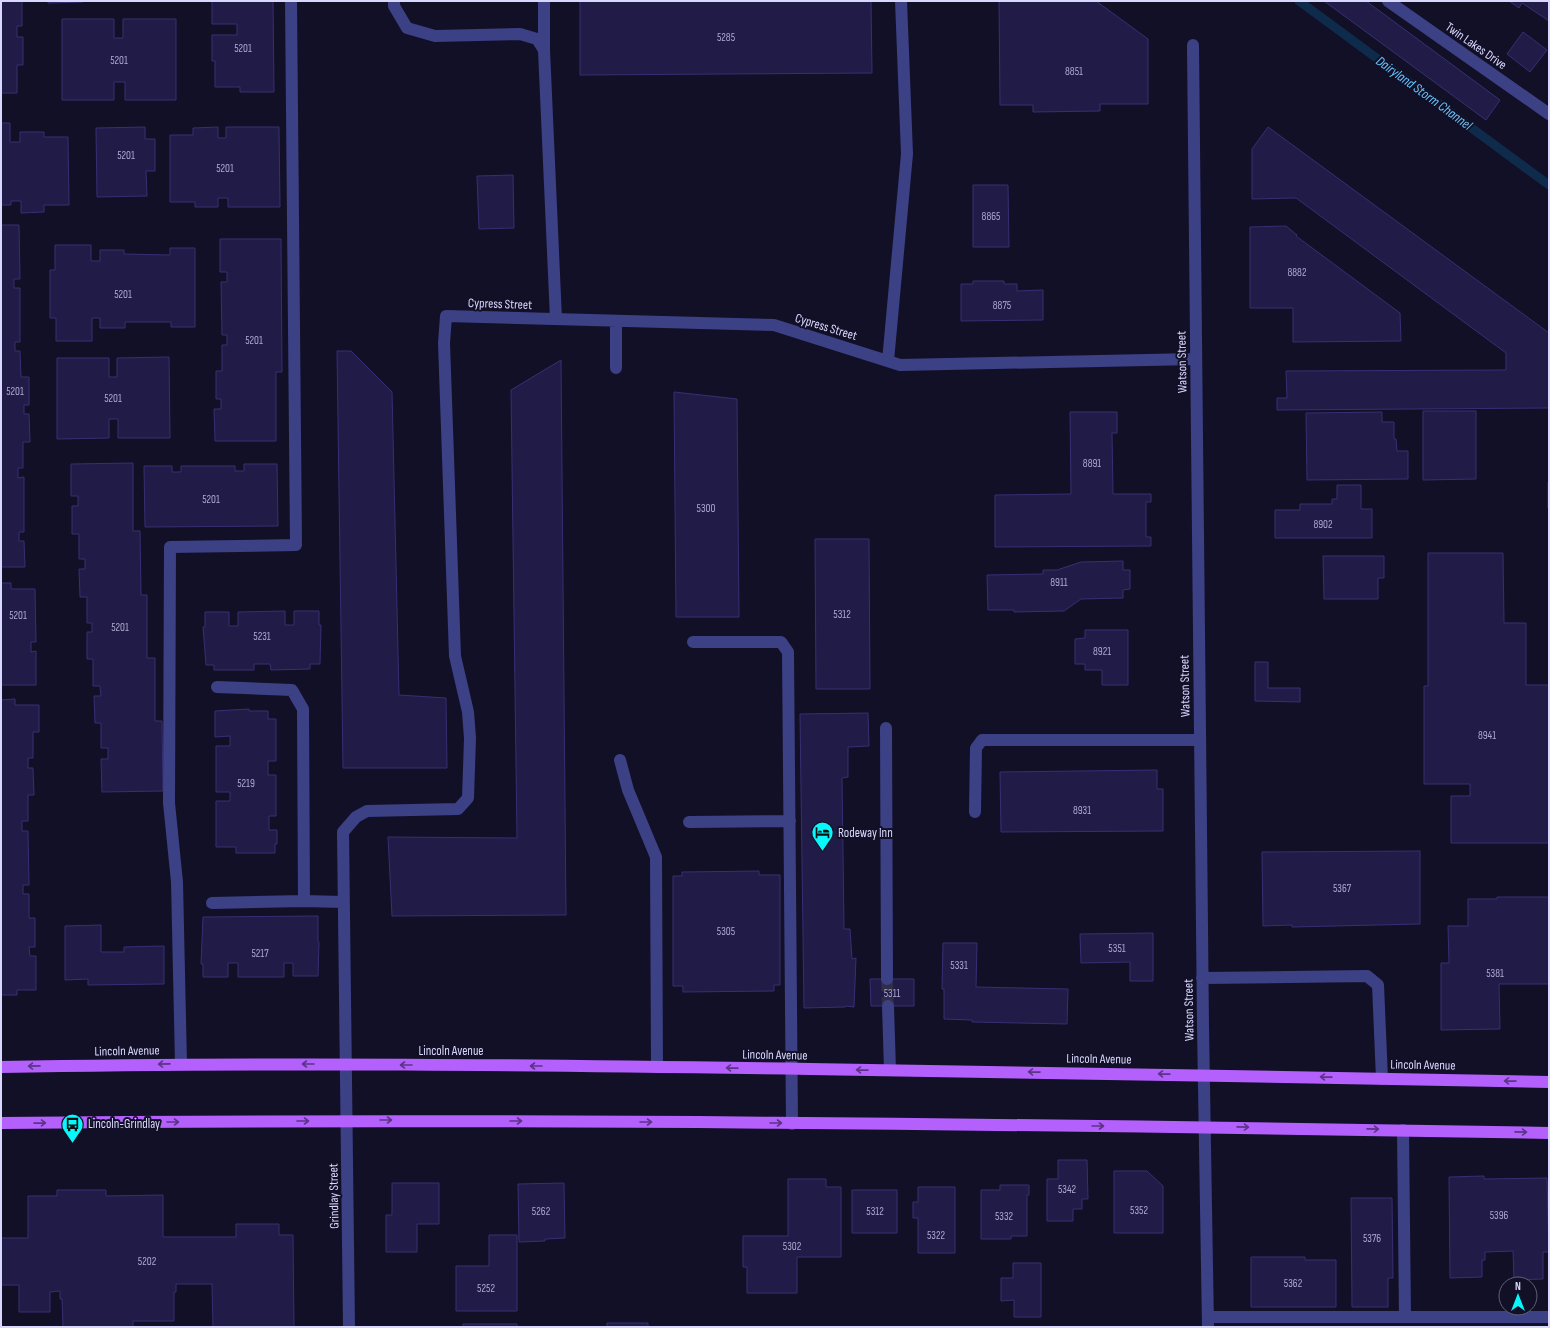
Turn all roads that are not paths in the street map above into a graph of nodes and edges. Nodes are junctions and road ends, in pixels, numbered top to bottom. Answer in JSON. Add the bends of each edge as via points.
{"nodes":[{"id":1,"x":291,"y":1,"type":"edge"},
{"id":2,"x":394,"y":1,"type":"edge"},
{"id":3,"x":544,"y":1,"type":"edge"},
{"id":4,"x":901,"y":1,"type":"edge"},
{"id":5,"x":1388,"y":1,"type":"edge"},
{"id":6,"x":1193,"y":45,"type":"dead end"},
{"id":7,"x":544,"y":50,"type":"junction"},
{"id":8,"x":1549,"y":114,"type":"edge"},
{"id":9,"x":446,"y":316,"type":"joint"},
{"id":10,"x":556,"y":319,"type":"junction"},
{"id":11,"x":616,"y":321,"type":"junction"},
{"id":12,"x":1195,"y":359,"type":"junction"},
{"id":13,"x":888,"y":361,"type":"junction"},
{"id":14,"x":616,"y":368,"type":"dead end"},
{"id":15,"x":693,"y":642,"type":"dead end"},
{"id":16,"x":217,"y":687,"type":"dead end"},
{"id":17,"x":886,"y":728,"type":"dead end"},
{"id":18,"x":1200,"y":740,"type":"junction"},
{"id":19,"x":620,"y":760,"type":"dead end"},
{"id":20,"x":975,"y":812,"type":"dead end"},
{"id":21,"x":790,"y":821,"type":"junction"},
{"id":22,"x":689,"y":822,"type":"dead end"},
{"id":23,"x":304,"y":901,"type":"junction"},
{"id":24,"x":343,"y":902,"type":"junction"},
{"id":25,"x":212,"y":903,"type":"dead end"},
{"id":26,"x":1202,"y":978,"type":"junction"},
{"id":27,"x":887,"y":979,"type":"tunnel mouth"},
{"id":28,"x":888,"y":1006,"type":"tunnel mouth"},
{"id":29,"x":181,"y":1064,"type":"junction"},
{"id":30,"x":347,"y":1065,"type":"junction"},
{"id":31,"x":1,"y":1067,"type":"edge"},
{"id":32,"x":657,"y":1067,"type":"junction"},
{"id":33,"x":793,"y":1069,"type":"junction"},
{"id":34,"x":890,"y":1070,"type":"junction"},
{"id":35,"x":1203,"y":1075,"type":"junction"},
{"id":36,"x":1382,"y":1079,"type":"junction"},
{"id":37,"x":1549,"y":1082,"type":"edge"},
{"id":38,"x":347,"y":1120,"type":"junction"},
{"id":39,"x":1,"y":1123,"type":"edge"},
{"id":40,"x":792,"y":1124,"type":"junction"},
{"id":41,"x":1204,"y":1126,"type":"junction"},
{"id":42,"x":1402,"y":1130,"type":"junction"},
{"id":43,"x":1549,"y":1132,"type":"edge"},
{"id":44,"x":1405,"y":1317,"type":"junction"},
{"id":45,"x":1549,"y":1317,"type":"edge"},
{"id":46,"x":1208,"y":1322,"type":"edge"},
{"id":47,"x":350,"y":1327,"type":"edge"}],
"edges":[{"from":1,"to":29,"type":"street","via":[[296,545],[170,547],[169,803],[177,882]]},
{"from":2,"to":7,"type":"street","via":[[394,6],[407,28],[435,36],[520,34],[536,39]]},
{"from":3,"to":7,"type":"street"},
{"from":4,"to":13,"type":"street","via":[[907,154]]},
{"from":5,"to":8,"type":"street","name":"Twin Lakes Drive"},
{"from":6,"to":12,"type":"street","name":"Watson Street"},
{"from":7,"to":10,"type":"street"},
{"from":9,"to":10,"type":"street","name":"Cypress Street"},
{"from":9,"to":24,"type":"street","name":"Grindlay Street","via":[[444,343],[455,656],[468,712],[468,798],[458,809],[366,811],[356,817],[343,832]]},
{"from":10,"to":11,"type":"street","name":"Cypress Street"},
{"from":11,"to":13,"type":"street","name":"Cypress Street","via":[[774,325]]},
{"from":11,"to":14,"type":"street"},
{"from":12,"to":13,"type":"street","name":"Cypress Street","via":[[900,365]]},
{"from":12,"to":18,"type":"street","name":"Watson Street"},
{"from":15,"to":21,"type":"street","via":[[781,642],[788,652]]},
{"from":16,"to":23,"type":"street","via":[[292,690],[303,709]]},
{"from":17,"to":27,"type":"street"},
{"from":18,"to":20,"type":"street","via":[[982,740],[976,748]]},
{"from":18,"to":26,"type":"street","name":"Watson Street"},
{"from":19,"to":32,"type":"street","via":[[628,790],[656,857]]},
{"from":21,"to":22,"type":"street"},
{"from":21,"to":33,"type":"street"},
{"from":23,"to":24,"type":"street"},
{"from":23,"to":25,"type":"street"},
{"from":24,"to":30,"type":"street","name":"Grindlay Street"},
{"from":26,"to":35,"type":"street","name":"Watson Street"},
{"from":26,"to":36,"type":"street","via":[[1367,976],[1378,985]]},
{"from":28,"to":34,"type":"street"},
{"from":30,"to":29,"type":"main road","name":"Lincoln Avenue","one_way":true},
{"from":29,"to":31,"type":"main road","name":"Lincoln Avenue","one_way":true},
{"from":32,"to":30,"type":"main road","name":"Lincoln Avenue","one_way":true},
{"from":30,"to":38,"type":"street","name":"Grindlay Street"},
{"from":33,"to":32,"type":"main road","name":"Lincoln Avenue","one_way":true},
{"from":34,"to":33,"type":"main road","name":"Lincoln Avenue","one_way":true},
{"from":33,"to":40,"type":"street"},
{"from":35,"to":34,"type":"main road","name":"Lincoln Avenue","one_way":true},
{"from":36,"to":35,"type":"main road","name":"Lincoln Avenue","one_way":true},
{"from":35,"to":41,"type":"street","name":"Watson Street"},
{"from":37,"to":36,"type":"main road","name":"Lincoln Avenue","one_way":true},
{"from":39,"to":38,"type":"main road","one_way":true},
{"from":38,"to":40,"type":"main road","one_way":true},
{"from":38,"to":47,"type":"street","name":"Grindlay Street"},
{"from":40,"to":41,"type":"main road","one_way":true},
{"from":41,"to":42,"type":"main road","one_way":true},
{"from":41,"to":46,"type":"street","name":"Watson Street"},
{"from":42,"to":43,"type":"main road","one_way":true},
{"from":42,"to":44,"type":"street"},
{"from":44,"to":45,"type":"street"},
{"from":44,"to":46,"type":"street"}]}
